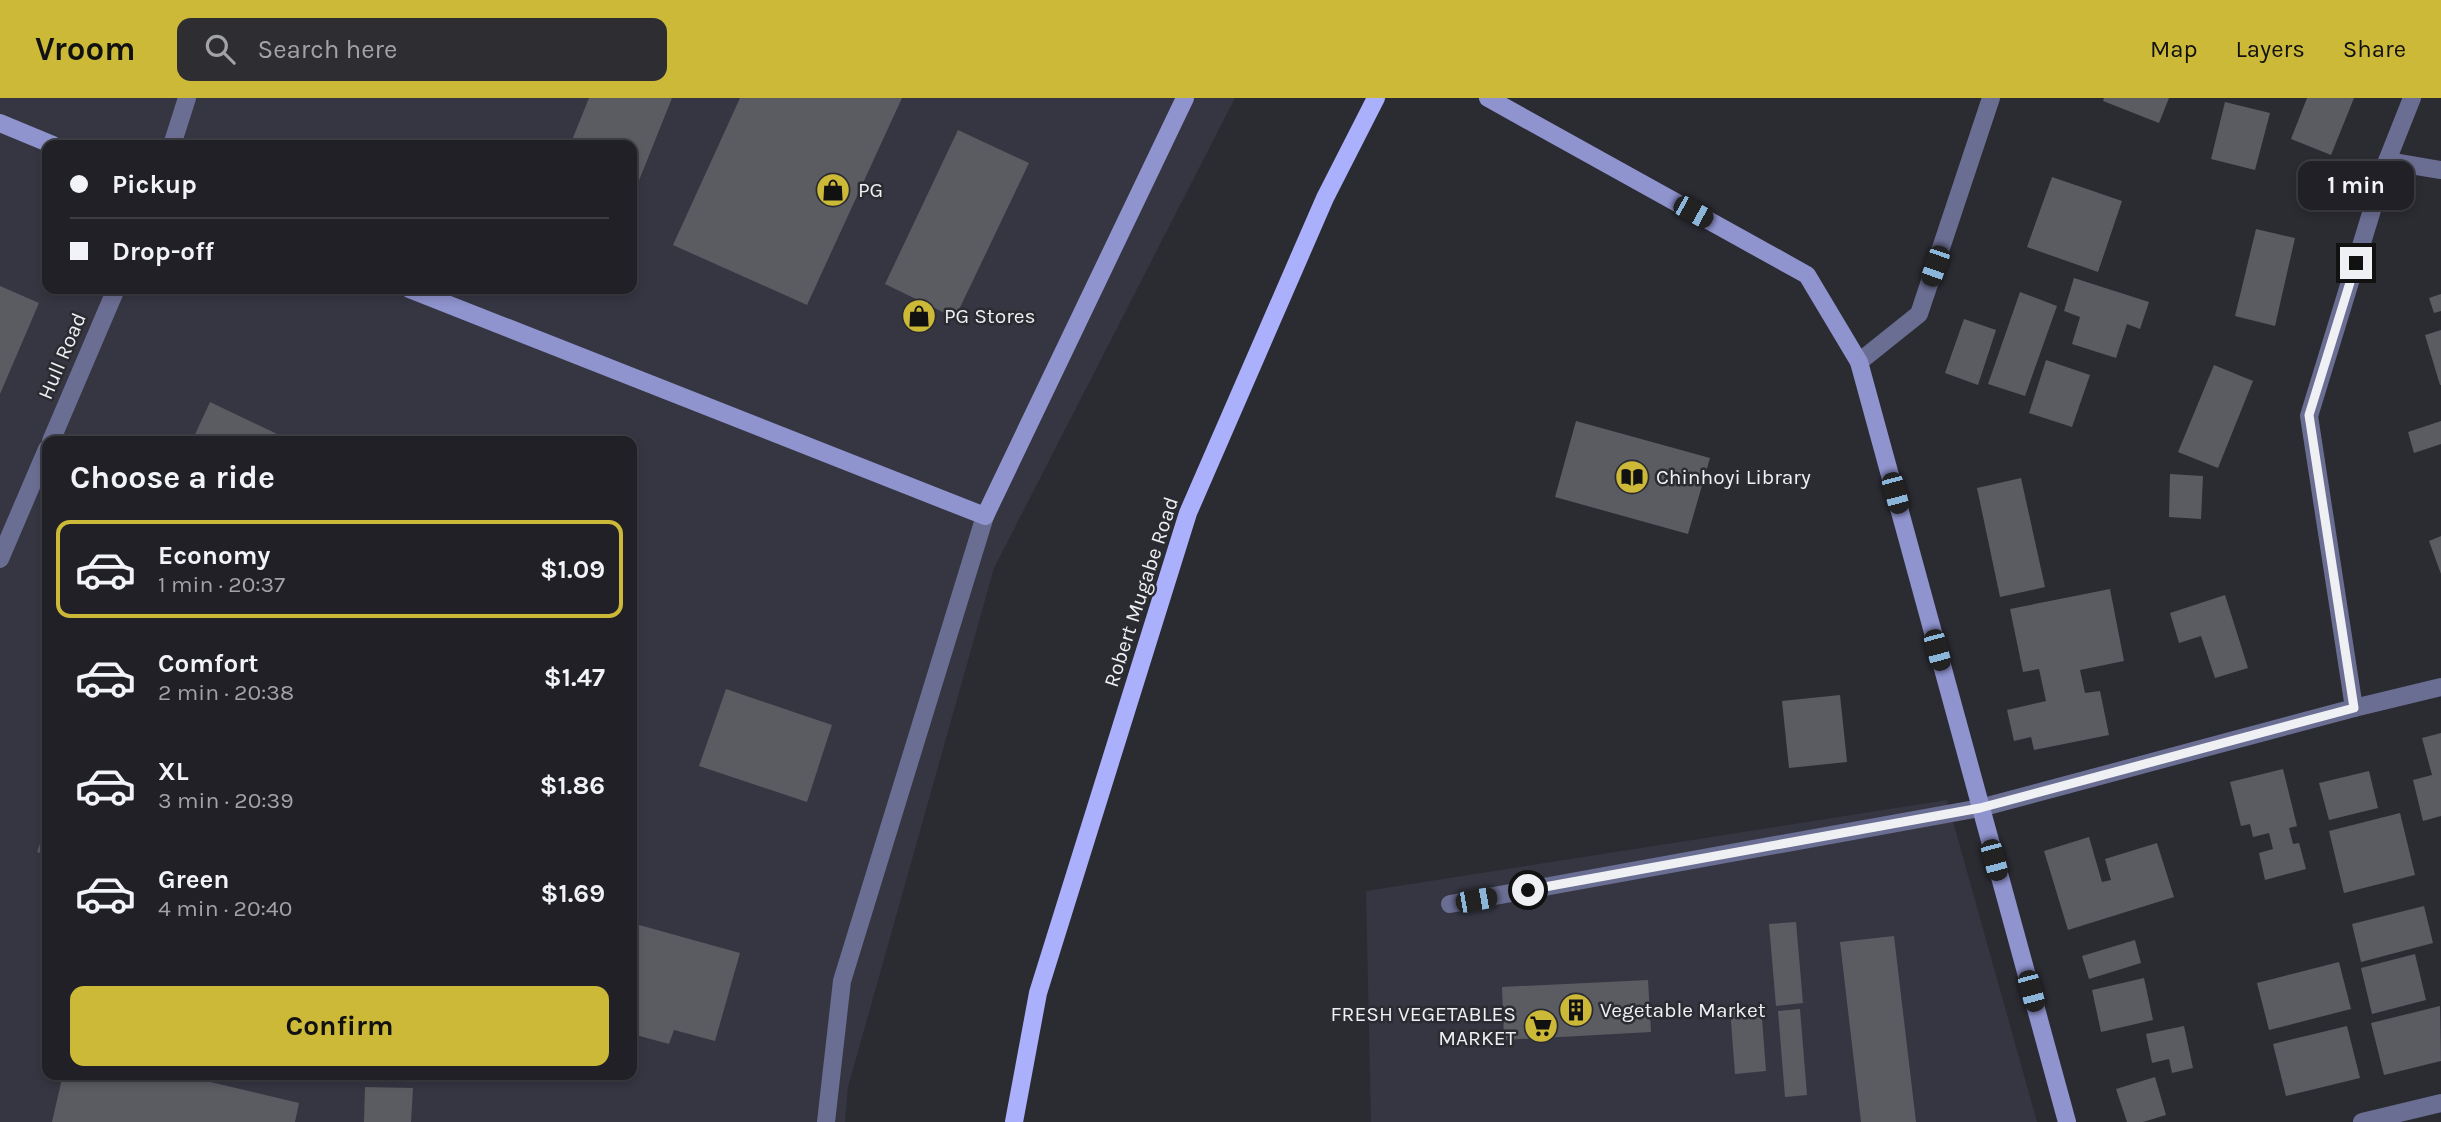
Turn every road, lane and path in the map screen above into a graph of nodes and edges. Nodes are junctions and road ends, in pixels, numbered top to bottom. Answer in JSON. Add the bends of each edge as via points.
{"nodes":[{"id":1,"x":187,"y":98,"type":"edge"},
{"id":2,"x":1185,"y":98,"type":"edge"},
{"id":3,"x":1376,"y":98,"type":"edge"},
{"id":4,"x":1488,"y":98,"type":"edge"},
{"id":5,"x":1992,"y":98,"type":"edge"},
{"id":6,"x":2412,"y":98,"type":"edge"},
{"id":7,"x":0,"y":123,"type":"edge"},
{"id":8,"x":42,"y":140,"type":"edge"},
{"id":9,"x":174,"y":140,"type":"edge"},
{"id":10,"x":2387,"y":161,"type":"junction"},
{"id":11,"x":2441,"y":170,"type":"edge"},
{"id":12,"x":114,"y":294,"type":"edge"},
{"id":13,"x":422,"y":294,"type":"edge"},
{"id":14,"x":1859,"y":362,"type":"junction"},
{"id":15,"x":53,"y":436,"type":"edge"},
{"id":16,"x":42,"y":461,"type":"edge"},
{"id":17,"x":985,"y":516,"type":"junction"},
{"id":18,"x":0,"y":559,"type":"edge"},
{"id":19,"x":2441,"y":687,"type":"edge"},
{"id":20,"x":2354,"y":708,"type":"junction"},
{"id":21,"x":1980,"y":808,"type":"junction"},
{"id":22,"x":1450,"y":904,"type":"dead end"},
{"id":23,"x":2441,"y":1103,"type":"edge"},
{"id":24,"x":826,"y":1122,"type":"edge"},
{"id":25,"x":1014,"y":1122,"type":"edge"},
{"id":26,"x":2067,"y":1122,"type":"edge"},
{"id":27,"x":2362,"y":1122,"type":"edge"}],
"edges":[{"from":1,"to":9,"type":"street"},
{"from":2,"to":17,"type":"street"},
{"from":3,"to":25,"type":"main road","name":"Robert Mugabe Road","via":[[1325,198],[1188,513],[1038,993]]},
{"from":4,"to":14,"type":"street","via":[[1807,275]]},
{"from":5,"to":14,"type":"street","via":[[1919,314]]},
{"from":6,"to":10,"type":"street"},
{"from":7,"to":8,"type":"street"},
{"from":10,"to":11,"type":"street"},
{"from":10,"to":20,"type":"street","via":[[2309,415]]},
{"from":12,"to":15,"type":"street","name":"Hull Road"},
{"from":13,"to":17,"type":"street"},
{"from":14,"to":21,"type":"street"},
{"from":16,"to":18,"type":"street"},
{"from":17,"to":24,"type":"street","via":[[842,981]]},
{"from":19,"to":20,"type":"street"},
{"from":20,"to":21,"type":"street"},
{"from":21,"to":22,"type":"street"},
{"from":21,"to":26,"type":"street"},
{"from":23,"to":27,"type":"street"}]}
